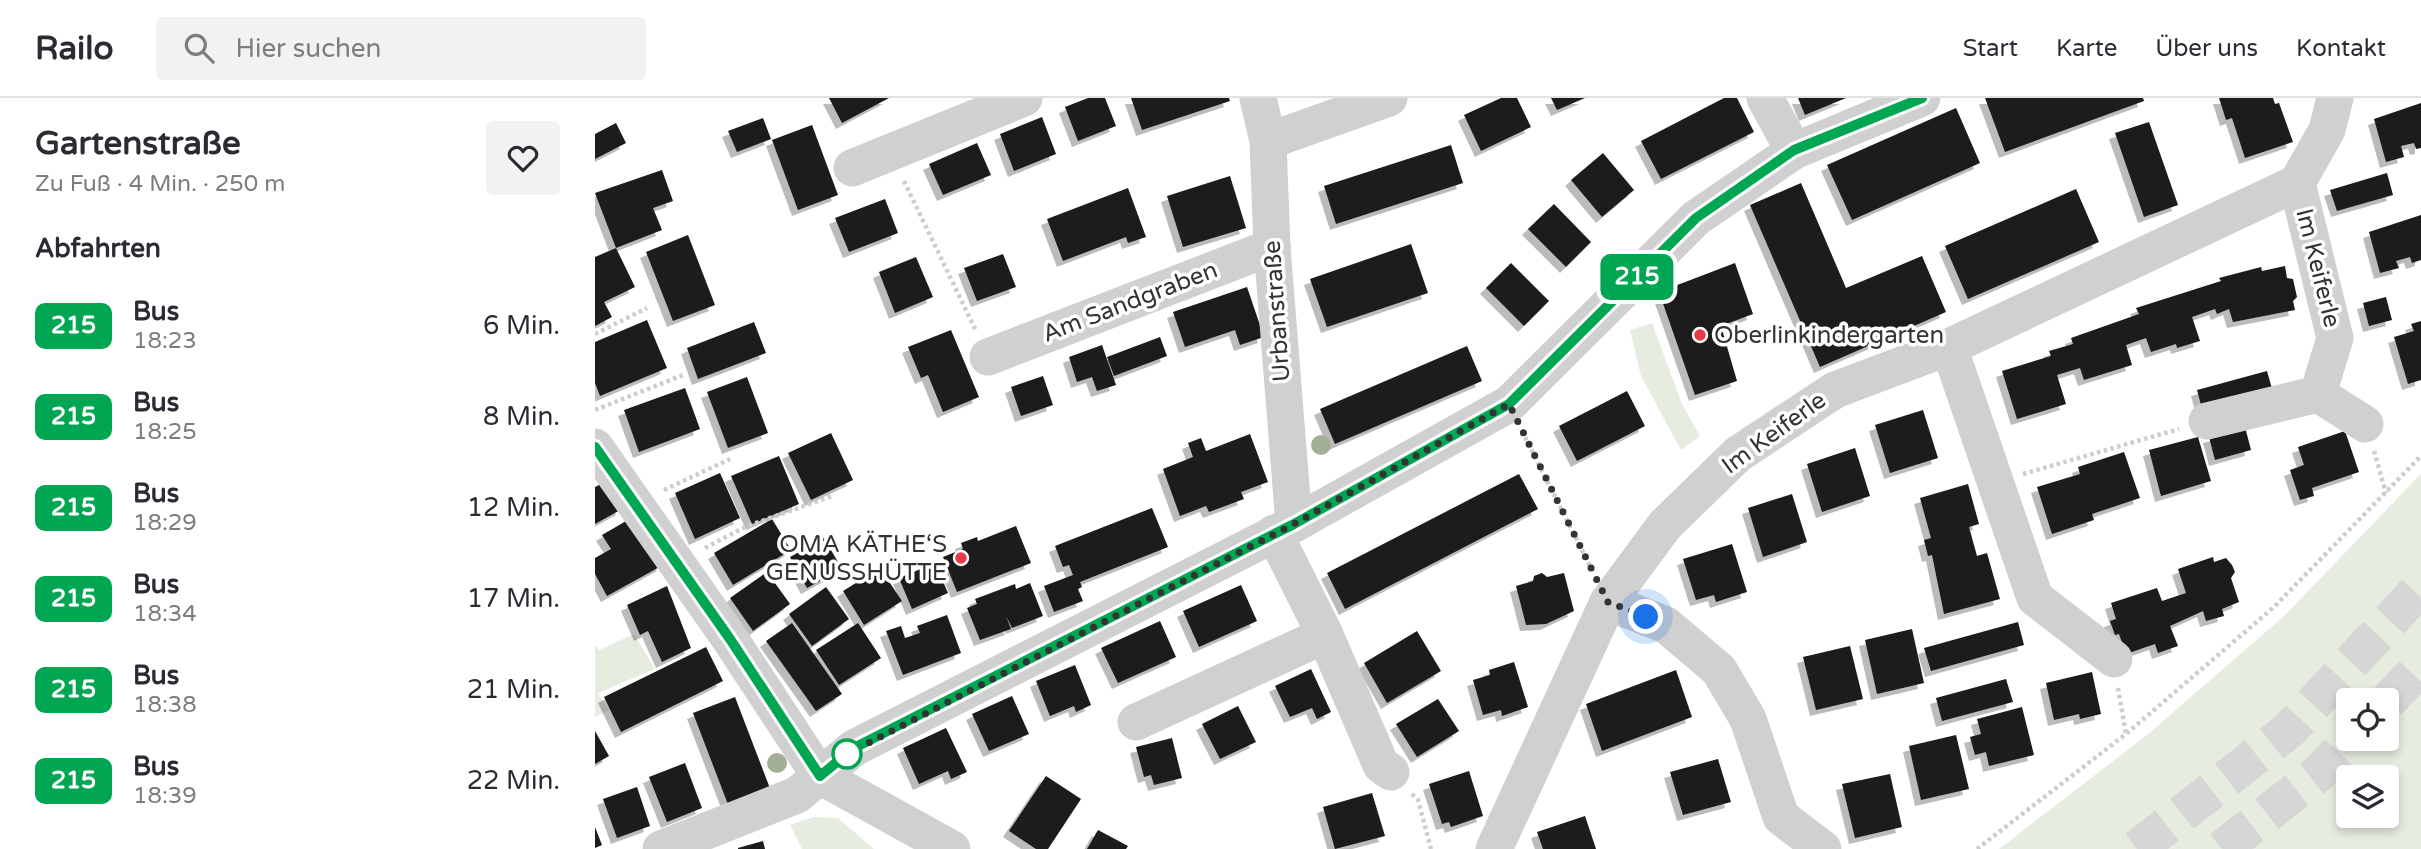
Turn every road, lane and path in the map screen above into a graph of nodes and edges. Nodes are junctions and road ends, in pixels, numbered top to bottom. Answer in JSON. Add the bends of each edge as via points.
{"nodes":[{"id":1,"x":1024,"y":98,"type":"edge"},
{"id":2,"x":1258,"y":98,"type":"edge"},
{"id":3,"x":1389,"y":98,"type":"edge"},
{"id":4,"x":1765,"y":98,"type":"edge"},
{"id":5,"x":1922,"y":98,"type":"edge"},
{"id":6,"x":2335,"y":98,"type":"edge"},
{"id":7,"x":1268,"y":141,"type":"junction"},
{"id":8,"x":1794,"y":150,"type":"junction"},
{"id":9,"x":890,"y":153,"type":"junction"},
{"id":10,"x":852,"y":168,"type":"dead end"},
{"id":11,"x":2297,"y":183,"type":"junction"},
{"id":12,"x":1272,"y":247,"type":"junction"},
{"id":13,"x":647,"y":309,"type":"dead end"},
{"id":14,"x":595,"y":334,"type":"edge"},
{"id":15,"x":1949,"y":347,"type":"junction"},
{"id":16,"x":988,"y":357,"type":"joint"},
{"id":17,"x":683,"y":375,"type":"dead end"},
{"id":18,"x":2318,"y":394,"type":"junction"},
{"id":19,"x":1509,"y":404,"type":"junction"},
{"id":20,"x":595,"y":410,"type":"edge"},
{"id":21,"x":2207,"y":421,"type":"joint"},
{"id":22,"x":2365,"y":424,"type":"joint"},
{"id":23,"x":595,"y":447,"type":"edge"},
{"id":24,"x":2421,"y":456,"type":"edge"},
{"id":25,"x":730,"y":459,"type":"dead end"},
{"id":26,"x":1996,"y":482,"type":"junction"},
{"id":27,"x":2386,"y":493,"type":"junction"},
{"id":28,"x":832,"y":496,"type":"dead end"},
{"id":29,"x":635,"y":504,"type":"junction"},
{"id":30,"x":1284,"y":529,"type":"junction"},
{"id":31,"x":676,"y":563,"type":"junction"},
{"id":32,"x":1608,"y":602,"type":"junction"},
{"id":33,"x":1325,"y":635,"type":"junction"},
{"id":34,"x":2113,"y":659,"type":"joint"},
{"id":35,"x":1136,"y":722,"type":"dead end"},
{"id":36,"x":2126,"y":734,"type":"junction"},
{"id":37,"x":1391,"y":772,"type":"joint"},
{"id":38,"x":820,"y":776,"type":"junction"},
{"id":39,"x":661,"y":849,"type":"edge"},
{"id":40,"x":952,"y":849,"type":"edge"},
{"id":41,"x":1431,"y":849,"type":"edge"},
{"id":42,"x":1494,"y":849,"type":"edge"},
{"id":43,"x":1823,"y":849,"type":"edge"},
{"id":44,"x":1977,"y":849,"type":"edge"}],
"edges":[{"from":1,"to":9,"type":"street"},
{"from":2,"to":7,"type":"street","name":"Urbanstraße"},
{"from":3,"to":7,"type":"street"},
{"from":4,"to":8,"type":"street"},
{"from":5,"to":8,"type":"street"},
{"from":6,"to":11,"type":"street","name":"Im Keiferle","via":[[2326,130]]},
{"from":7,"to":12,"type":"street","name":"Urbanstraße"},
{"from":8,"to":19,"type":"street","via":[[1696,218]]},
{"from":9,"to":10,"type":"street"},
{"from":9,"to":16,"type":"path"},
{"from":11,"to":15,"type":"street","name":"Im Keiferle"},
{"from":11,"to":18,"type":"street","name":"Im Keiferle","via":[[2335,338]]},
{"from":12,"to":16,"type":"street","name":"Am Sandgraben"},
{"from":12,"to":30,"type":"street","name":"Urbanstraße"},
{"from":13,"to":14,"type":"path"},
{"from":15,"to":26,"type":"street"},
{"from":15,"to":32,"type":"street","name":"Im Keiferle","via":[[1835,390],[1738,454],[1665,525]]},
{"from":17,"to":20,"type":"path"},
{"from":18,"to":21,"type":"street"},
{"from":18,"to":22,"type":"street"},
{"from":19,"to":30,"type":"street"},
{"from":19,"to":32,"type":"path"},
{"from":21,"to":26,"type":"path"},
{"from":22,"to":27,"type":"path"},
{"from":23,"to":29,"type":"street"},
{"from":24,"to":27,"type":"path"},
{"from":25,"to":29,"type":"path"},
{"from":26,"to":34,"type":"street","via":[[2035,598]]},
{"from":27,"to":36,"type":"path","via":[[2274,607]]},
{"from":28,"to":31,"type":"path","via":[[745,527]]},
{"from":29,"to":31,"type":"street"},
{"from":30,"to":33,"type":"street","name":"Urbanstraße"},
{"from":30,"to":38,"type":"street","via":[[854,748]]},
{"from":31,"to":38,"type":"street"},
{"from":32,"to":42,"type":"street","name":"Im Keiferle"},
{"from":32,"to":43,"type":"street","via":[[1666,625],[1719,670],[1748,719],[1781,817]]},
{"from":33,"to":35,"type":"street"},
{"from":33,"to":37,"type":"street","name":"Urbanstraße","via":[[1381,765]]},
{"from":34,"to":36,"type":"path"},
{"from":36,"to":44,"type":"path"},
{"from":37,"to":41,"type":"path","via":[[1418,800]]},
{"from":38,"to":39,"type":"street","via":[[797,795]]},
{"from":38,"to":40,"type":"street"}]}
